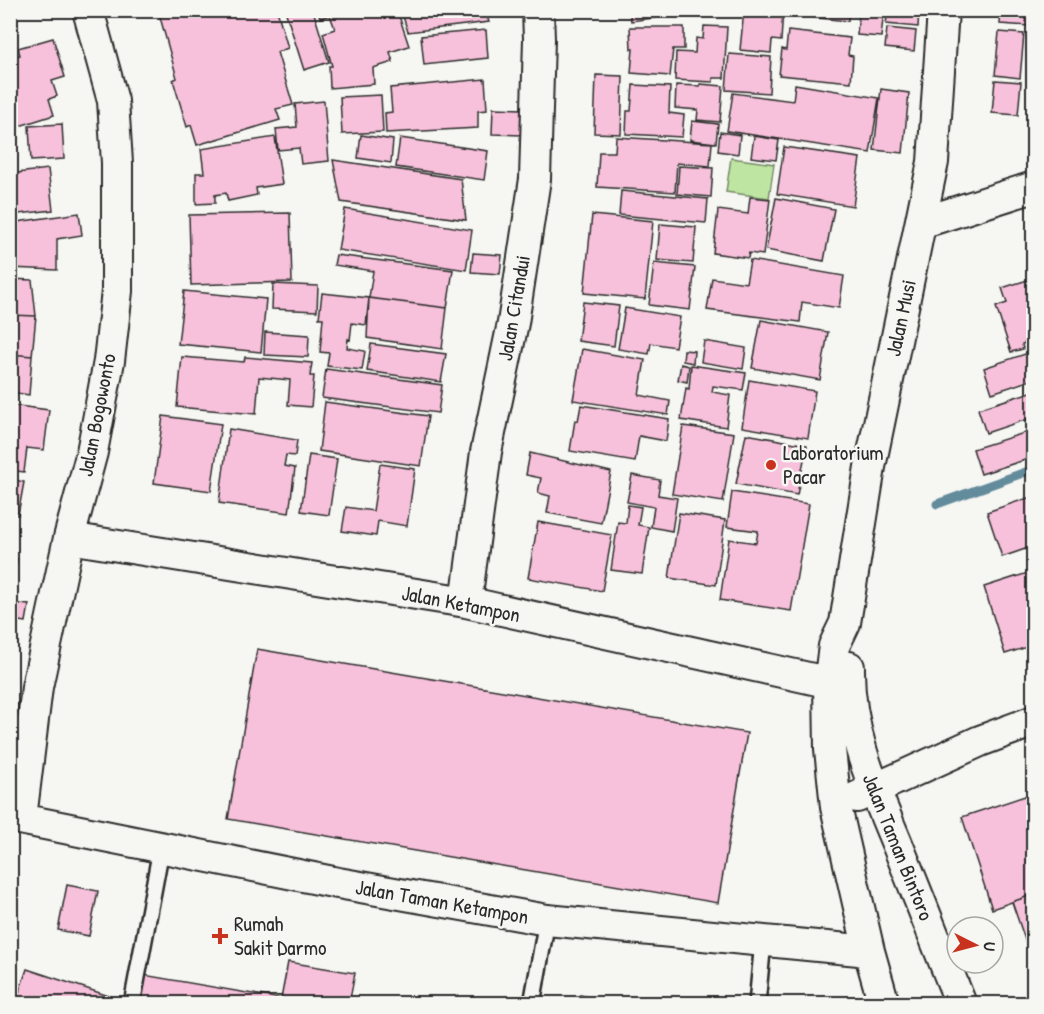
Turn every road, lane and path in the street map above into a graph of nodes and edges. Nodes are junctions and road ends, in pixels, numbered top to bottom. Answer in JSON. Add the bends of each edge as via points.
{"nodes":[{"id":1,"x":88,"y":10,"type":"edge"},
{"id":2,"x":538,"y":10,"type":"edge"},
{"id":3,"x":944,"y":10,"type":"edge"},
{"id":4,"x":1034,"y":187,"type":"edge"},
{"id":5,"x":921,"y":224,"type":"junction"},
{"id":6,"x":69,"y":538,"type":"junction"},
{"id":7,"x":466,"y":602,"type":"junction"},
{"id":8,"x":839,"y":685,"type":"junction"},
{"id":9,"x":1034,"y":721,"type":"edge"},
{"id":10,"x":874,"y":788,"type":"junction"},
{"id":11,"x":836,"y":807,"type":"junction"},
{"id":12,"x":16,"y":817,"type":"edge"},
{"id":13,"x":160,"y":849,"type":"junction"},
{"id":14,"x":547,"y":920,"type":"junction"},
{"id":15,"x":763,"y":941,"type":"junction"},
{"id":16,"x":869,"y":951,"type":"junction"},
{"id":17,"x":132,"y":1004,"type":"edge"},
{"id":18,"x":532,"y":1004,"type":"edge"},
{"id":19,"x":757,"y":1004,"type":"edge"},
{"id":20,"x":884,"y":1004,"type":"edge"},
{"id":21,"x":961,"y":1004,"type":"edge"}],
"edges":[{"from":1,"to":6,"type":"street","name":"Jalan Bogowonto","via":[[112,101],[117,163],[117,291],[101,406]]},
{"from":2,"to":7,"type":"street","name":"Jalan Citandui","via":[[535,180],[513,323],[486,452]]},
{"from":3,"to":5,"type":"street","name":"Jalan Musi","via":[[933,162]]},
{"from":4,"to":5,"type":"street"},
{"from":5,"to":8,"type":"street","name":"Jalan Musi","via":[[870,467],[845,623],[834,646]]},
{"from":6,"to":7,"type":"street","name":"Jalan Ketampon"},
{"from":6,"to":12,"type":"street","name":"Jalan Bogowonto"},
{"from":7,"to":8,"type":"street","name":"Jalan Ketampon"},
{"from":8,"to":10,"type":"street","name":"Jalan Taman Bintoro"},
{"from":8,"to":11,"type":"street","name":"Jalan Taman Bintoro","via":[[830,749]]},
{"from":9,"to":10,"type":"street"},
{"from":10,"to":11,"type":"street"},
{"from":10,"to":21,"type":"street","name":"Jalan Taman Bintoro"},
{"from":11,"to":16,"type":"street","name":"Jalan Taman Bintoro"},
{"from":12,"to":13,"type":"street","name":"Jalan Taman Ketampon"},
{"from":13,"to":14,"type":"street","name":"Jalan Taman Ketampon"},
{"from":13,"to":17,"type":"lane"},
{"from":14,"to":15,"type":"street","name":"Jalan Taman Ketampon"},
{"from":14,"to":18,"type":"lane"},
{"from":15,"to":16,"type":"street","name":"Jalan Taman Ketampon"},
{"from":15,"to":19,"type":"lane"},
{"from":16,"to":20,"type":"street","name":"Jalan Taman Bintoro"}]}
